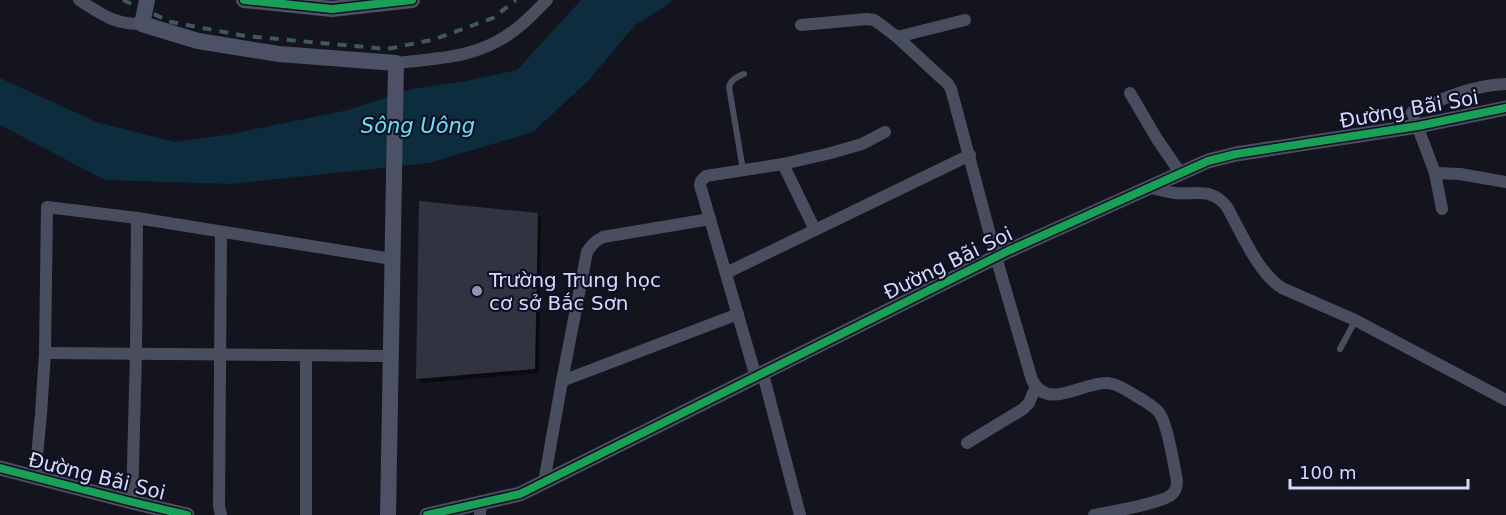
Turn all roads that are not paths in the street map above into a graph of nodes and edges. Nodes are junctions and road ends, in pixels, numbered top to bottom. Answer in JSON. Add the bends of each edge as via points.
{"nodes":[{"id":1,"x":80,"y":0,"type":"edge"},
{"id":2,"x":147,"y":0,"type":"edge"},
{"id":3,"x":244,"y":0,"type":"edge"},
{"id":4,"x":412,"y":0,"type":"edge"},
{"id":5,"x":547,"y":0,"type":"edge"},
{"id":6,"x":361,"y":3,"type":"edge"},
{"id":7,"x":965,"y":20,"type":"dead end"},
{"id":8,"x":141,"y":24,"type":"junction"},
{"id":9,"x":801,"y":25,"type":"dead end"},
{"id":10,"x":897,"y":37,"type":"junction"},
{"id":11,"x":396,"y":68,"type":"junction"},
{"id":12,"x":744,"y":74,"type":"dead end"},
{"id":13,"x":1506,"y":84,"type":"edge"},
{"id":14,"x":1130,"y":93,"type":"dead end"},
{"id":15,"x":1506,"y":108,"type":"edge"},
{"id":16,"x":1418,"y":126,"type":"junction"},
{"id":17,"x":885,"y":132,"type":"dead end"},
{"id":18,"x":970,"y":155,"type":"junction"},
{"id":19,"x":783,"y":164,"type":"junction"},
{"id":20,"x":743,"y":170,"type":"junction"},
{"id":21,"x":1435,"y":173,"type":"junction"},
{"id":22,"x":1181,"y":174,"type":"junction"},
{"id":23,"x":1506,"y":182,"type":"edge"},
{"id":24,"x":1151,"y":188,"type":"junction"},
{"id":25,"x":1442,"y":209,"type":"dead end"},
{"id":26,"x":137,"y":218,"type":"junction"},
{"id":27,"x":710,"y":219,"type":"junction"},
{"id":28,"x":815,"y":230,"type":"junction"},
{"id":29,"x":221,"y":232,"type":"junction"},
{"id":30,"x":996,"y":257,"type":"junction"},
{"id":31,"x":392,"y":259,"type":"junction"},
{"id":32,"x":726,"y":273,"type":"junction"},
{"id":33,"x":738,"y":314,"type":"junction"},
{"id":34,"x":1355,"y":320,"type":"junction"},
{"id":35,"x":1340,"y":349,"type":"dead end"},
{"id":36,"x":45,"y":353,"type":"junction"},
{"id":37,"x":136,"y":354,"type":"junction"},
{"id":38,"x":221,"y":355,"type":"junction"},
{"id":39,"x":306,"y":356,"type":"junction"},
{"id":40,"x":391,"y":356,"type":"junction"},
{"id":41,"x":759,"y":375,"type":"junction"},
{"id":42,"x":562,"y":381,"type":"junction"},
{"id":43,"x":1035,"y":386,"type":"junction"},
{"id":44,"x":1506,"y":400,"type":"edge"},
{"id":45,"x":967,"y":443,"type":"dead end"},
{"id":46,"x":0,"y":468,"type":"edge"},
{"id":47,"x":35,"y":477,"type":"junction"},
{"id":48,"x":544,"y":482,"type":"junction"},
{"id":49,"x":132,"y":502,"type":"junction"},
{"id":50,"x":481,"y":509,"type":"edge"},
{"id":51,"x":187,"y":515,"type":"edge"},
{"id":52,"x":221,"y":515,"type":"edge"},
{"id":53,"x":306,"y":515,"type":"edge"},
{"id":54,"x":388,"y":515,"type":"edge"},
{"id":55,"x":427,"y":515,"type":"edge"},
{"id":56,"x":800,"y":515,"type":"edge"},
{"id":57,"x":1094,"y":515,"type":"edge"}],
"edges":[{"from":1,"to":8,"type":"street","via":[[110,19]]},
{"from":2,"to":8,"type":"main road"},
{"from":3,"to":6,"type":"main road","via":[[332,9]]},
{"from":4,"to":6,"type":"main road"},
{"from":5,"to":11,"type":"street","via":[[492,45],[465,55]]},
{"from":7,"to":10,"type":"street"},
{"from":8,"to":11,"type":"main road","via":[[198,41]]},
{"from":9,"to":10,"type":"street","via":[[867,19]]},
{"from":10,"to":18,"type":"street","via":[[948,84]]},
{"from":11,"to":31,"type":"main road"},
{"from":12,"to":20,"type":"lane","via":[[733,79],[729,87]]},
{"from":13,"to":16,"type":"street","via":[[1476,87],[1412,112]]},
{"from":14,"to":22,"type":"street"},
{"from":15,"to":16,"type":"street","name":"Đường Bãi Soi"},
{"from":16,"to":21,"type":"street"},
{"from":16,"to":22,"type":"street","name":"Đường Bãi Soi","via":[[1223,157]]},
{"from":17,"to":19,"type":"street","via":[[847,149]]},
{"from":18,"to":28,"type":"street"},
{"from":18,"to":30,"type":"street"},
{"from":19,"to":20,"type":"street"},
{"from":19,"to":28,"type":"street"},
{"from":20,"to":27,"type":"street","via":[[703,178],[700,184]]},
{"from":21,"to":23,"type":"street"},
{"from":21,"to":25,"type":"street"},
{"from":22,"to":24,"type":"street","name":"Đường Bãi Soi"},
{"from":24,"to":30,"type":"street","name":"Đường Bãi Soi"},
{"from":24,"to":34,"type":"street","via":[[1216,196],[1227,207],[1274,283]]},
{"from":26,"to":29,"type":"street"},
{"from":26,"to":36,"type":"street","via":[[47,207]]},
{"from":26,"to":37,"type":"street"},
{"from":27,"to":32,"type":"street"},
{"from":27,"to":42,"type":"street","via":[[603,237],[591,245]]},
{"from":28,"to":32,"type":"street"},
{"from":29,"to":31,"type":"street"},
{"from":29,"to":38,"type":"street"},
{"from":30,"to":41,"type":"street","name":"Đường Bãi Soi"},
{"from":30,"to":43,"type":"street"},
{"from":31,"to":40,"type":"main road"},
{"from":32,"to":33,"type":"street"},
{"from":33,"to":41,"type":"street"},
{"from":33,"to":42,"type":"street"},
{"from":34,"to":35,"type":"lane"},
{"from":34,"to":44,"type":"street"},
{"from":36,"to":37,"type":"street"},
{"from":36,"to":47,"type":"street"},
{"from":37,"to":38,"type":"street"},
{"from":37,"to":49,"type":"street"},
{"from":38,"to":39,"type":"street"},
{"from":38,"to":52,"type":"street"},
{"from":39,"to":40,"type":"street"},
{"from":39,"to":53,"type":"street"},
{"from":40,"to":54,"type":"main road"},
{"from":41,"to":48,"type":"street","name":"Đường Bãi Soi"},
{"from":41,"to":56,"type":"street"},
{"from":42,"to":48,"type":"street"},
{"from":43,"to":45,"type":"street","via":[[1023,409]]},
{"from":43,"to":57,"type":"street","via":[[1056,395],[1100,383],[1117,384],[1161,415],[1177,481],[1173,494]]},
{"from":46,"to":47,"type":"street","name":"Đường Bãi Soi"},
{"from":47,"to":49,"type":"street","name":"Đường Bãi Soi"},
{"from":48,"to":50,"type":"street","name":"Đường Bãi Soi"},
{"from":49,"to":51,"type":"street","name":"Đường Bãi Soi"},
{"from":50,"to":55,"type":"street","name":"Đường Bãi Soi"}]}
